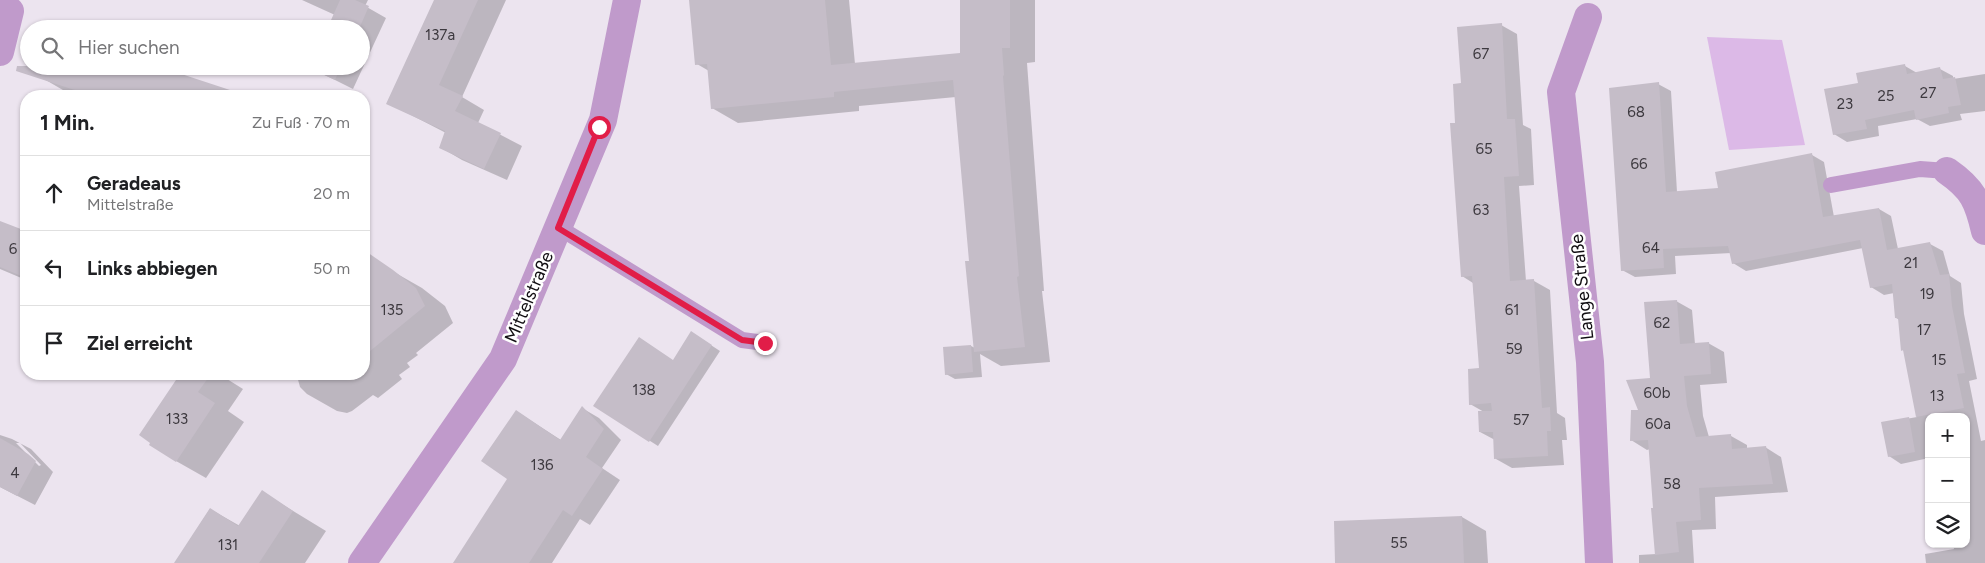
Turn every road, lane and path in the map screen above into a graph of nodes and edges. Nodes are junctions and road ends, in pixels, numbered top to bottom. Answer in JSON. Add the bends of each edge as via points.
{"nodes":[{"id":1,"x":627,"y":0,"type":"edge"},
{"id":2,"x":0,"y":6,"type":"edge"},
{"id":3,"x":1588,"y":17,"type":"dead end"},
{"id":4,"x":0,"y":52,"type":"edge"},
{"id":5,"x":1947,"y":171,"type":"joint"},
{"id":6,"x":1831,"y":185,"type":"dead end"},
{"id":7,"x":558,"y":228,"type":"junction"},
{"id":8,"x":1985,"y":231,"type":"edge"},
{"id":9,"x":765,"y":343,"type":"dead end"},
{"id":10,"x":362,"y":563,"type":"edge"},
{"id":11,"x":1599,"y":563,"type":"edge"}],
"edges":[{"from":1,"to":7,"type":"street","name":"Mittelstraße","via":[[603,120]]},
{"from":2,"to":4,"type":"street","via":[[10,11]]},
{"from":3,"to":11,"type":"street","name":"Lange Straße","via":[[1561,92],[1590,355]]},
{"from":5,"to":6,"type":"lane","via":[[1920,168]]},
{"from":5,"to":8,"type":"street","via":[[1964,182],[1980,207]]},
{"from":7,"to":9,"type":"lane","via":[[742,340]]},
{"from":7,"to":10,"type":"street","name":"Mittelstraße","via":[[503,359]]}]}
